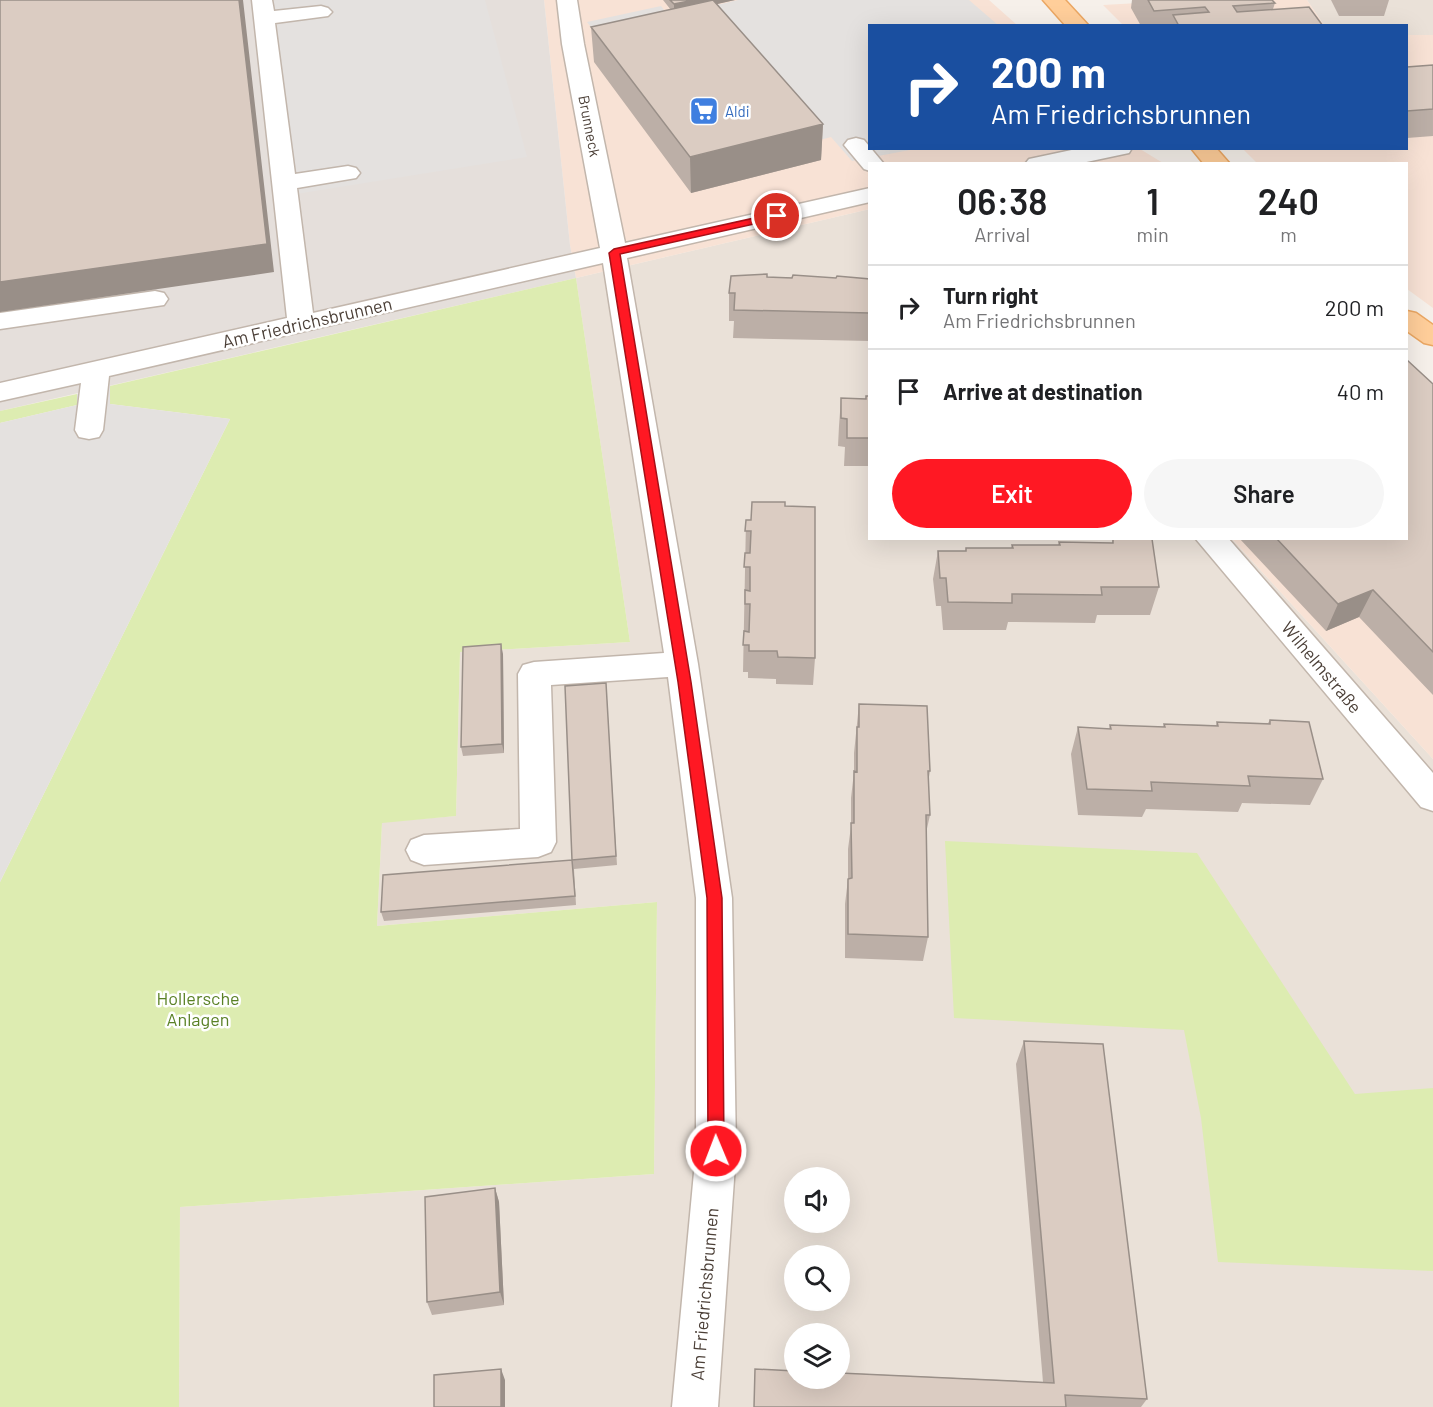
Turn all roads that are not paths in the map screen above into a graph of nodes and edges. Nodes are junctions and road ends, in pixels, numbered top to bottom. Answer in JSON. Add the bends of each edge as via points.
{"nodes":[{"id":1,"x":1053,"y":0,"type":"edge"},
{"id":2,"x":574,"y":2,"type":"edge"},
{"id":3,"x":263,"y":9,"type":"edge"},
{"id":4,"x":321,"y":12,"type":"dead end"},
{"id":5,"x":1077,"y":24,"type":"edge"},
{"id":6,"x":856,"y":146,"type":"dead end"},
{"id":7,"x":1110,"y":150,"type":"edge"},
{"id":8,"x":1204,"y":150,"type":"edge"},
{"id":9,"x":870,"y":162,"type":"edge"},
{"id":10,"x":1048,"y":162,"type":"edge"},
{"id":11,"x":1216,"y":162,"type":"edge"},
{"id":12,"x":348,"y":173,"type":"dead end"},
{"id":13,"x":284,"y":183,"type":"junction"},
{"id":14,"x":868,"y":195,"type":"edge"},
{"id":15,"x":614,"y":253,"type":"junction"},
{"id":16,"x":155,"y":299,"type":"dead end"},
{"id":17,"x":1408,"y":320,"type":"edge"},
{"id":18,"x":0,"y":321,"type":"edge"},
{"id":19,"x":301,"y":322,"type":"junction"},
{"id":20,"x":1433,"y":337,"type":"edge"},
{"id":21,"x":96,"y":371,"type":"junction"},
{"id":22,"x":0,"y":392,"type":"edge"},
{"id":23,"x":89,"y":430,"type":"dead end"},
{"id":24,"x":1212,"y":540,"type":"edge"},
{"id":25,"x":682,"y":664,"type":"junction"},
{"id":26,"x":1433,"y":797,"type":"edge"},
{"id":27,"x":424,"y":850,"type":"dead end"},
{"id":28,"x":695,"y":1407,"type":"edge"}],
"edges":[{"from":1,"to":5,"type":"main road"},
{"from":2,"to":15,"type":"street","name":"Brunneck"},
{"from":3,"to":4,"type":"street"},
{"from":3,"to":13,"type":"street"},
{"from":6,"to":9,"type":"street"},
{"from":7,"to":10,"type":"street"},
{"from":8,"to":11,"type":"main road"},
{"from":12,"to":13,"type":"street"},
{"from":13,"to":19,"type":"street"},
{"from":14,"to":15,"type":"street","name":"Am Friedrichsbrunnen"},
{"from":15,"to":19,"type":"street","name":"Am Friedrichsbrunnen"},
{"from":15,"to":25,"type":"street","name":"Am Friedrichsbrunnen"},
{"from":16,"to":18,"type":"street"},
{"from":17,"to":20,"type":"main road"},
{"from":19,"to":21,"type":"street","name":"Am Friedrichsbrunnen"},
{"from":21,"to":22,"type":"street","name":"Am Friedrichsbrunnen"},
{"from":21,"to":23,"type":"street"},
{"from":24,"to":26,"type":"street","name":"Wilhelmstraße"},
{"from":25,"to":27,"type":"street","via":[[534,675],[538,842]]},
{"from":25,"to":28,"type":"street","name":"Am Friedrichsbrunnen","via":[[714,898],[716,1151]]}]}
